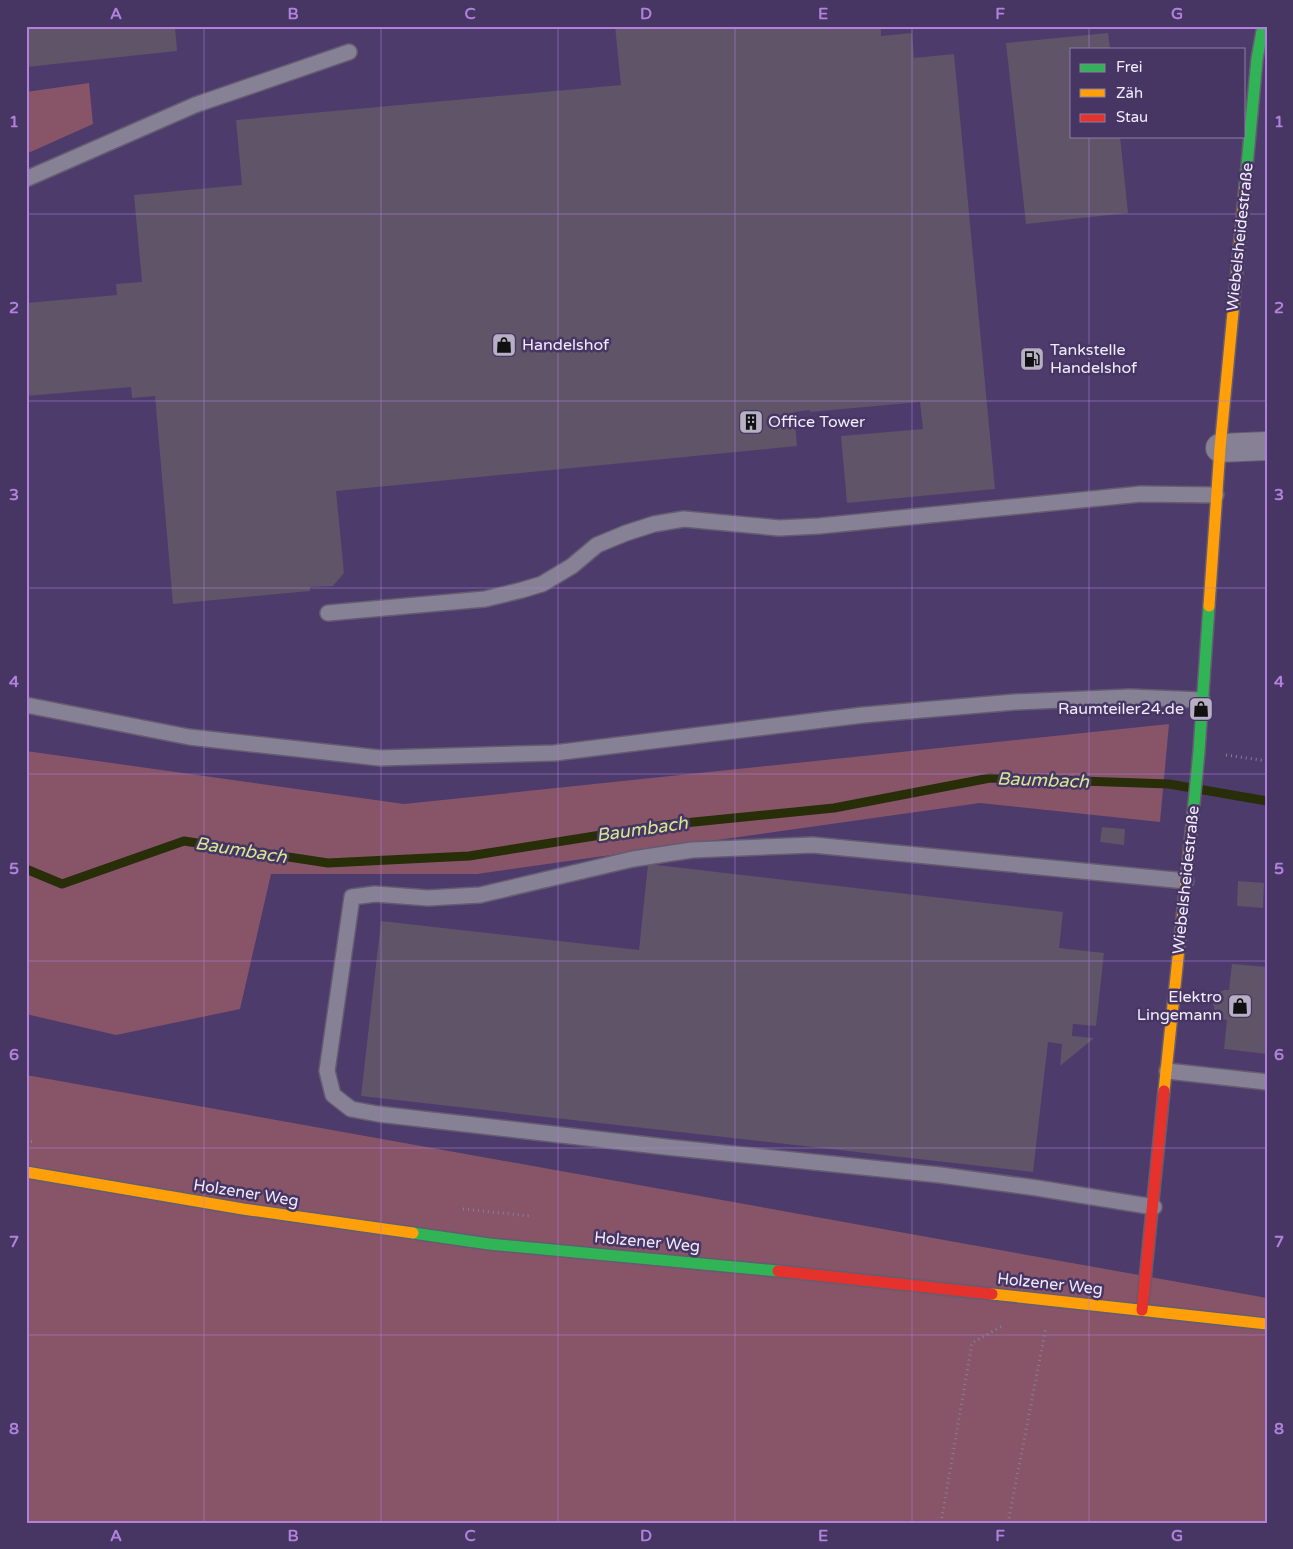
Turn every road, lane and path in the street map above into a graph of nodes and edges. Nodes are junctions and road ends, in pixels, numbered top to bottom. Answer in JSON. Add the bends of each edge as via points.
{"nodes":[{"id":1,"x":1263,"y":26,"type":"edge"},
{"id":2,"x":349,"y":52,"type":"dead end"},
{"id":3,"x":26,"y":179,"type":"edge"},
{"id":4,"x":1267,"y":446,"type":"edge"},
{"id":5,"x":1220,"y":448,"type":"junction"},
{"id":6,"x":1216,"y":495,"type":"junction"},
{"id":7,"x":328,"y":613,"type":"dead end"},
{"id":8,"x":1202,"y":700,"type":"junction"},
{"id":9,"x":26,"y":705,"type":"edge"},
{"id":10,"x":1199,"y":750,"type":"junction"},
{"id":11,"x":1267,"y":761,"type":"edge"},
{"id":12,"x":1186,"y":881,"type":"junction"},
{"id":13,"x":1167,"y":1071,"type":"junction"},
{"id":14,"x":1267,"y":1082,"type":"edge"},
{"id":15,"x":26,"y":1140,"type":"edge"},
{"id":16,"x":36,"y":1142,"type":"dead end"},
{"id":17,"x":26,"y":1172,"type":"edge"},
{"id":18,"x":1154,"y":1207,"type":"junction"},
{"id":19,"x":461,"y":1209,"type":"dead end"},
{"id":20,"x":530,"y":1217,"type":"dead end"},
{"id":21,"x":1051,"y":1300,"type":"junction"},
{"id":22,"x":1142,"y":1310,"type":"junction"},
{"id":23,"x":1012,"y":1321,"type":"dead end"},
{"id":24,"x":1267,"y":1324,"type":"edge"},
{"id":25,"x":941,"y":1523,"type":"edge"},
{"id":26,"x":1008,"y":1523,"type":"edge"}],
"edges":[{"from":1,"to":5,"type":"street","name":"Wiebelsheidestraße","via":[[1256,68]]},
{"from":2,"to":3,"type":"lane","via":[[195,105]]},
{"from":4,"to":5,"type":"street"},
{"from":5,"to":6,"type":"street","name":"Wiebelsheidestraße"},
{"from":6,"to":7,"type":"lane","via":[[1141,494],[778,528],[684,519],[654,524],[596,545],[542,584],[522,590],[485,599]]},
{"from":6,"to":8,"type":"street","name":"Wiebelsheidestraße"},
{"from":8,"to":9,"type":"lane","via":[[1130,697],[1015,702],[863,715],[554,753],[380,758],[189,737]]},
{"from":8,"to":10,"type":"street","name":"Wiebelsheidestraße"},
{"from":10,"to":11,"type":"path"},
{"from":10,"to":12,"type":"street","name":"Wiebelsheidestraße"},
{"from":12,"to":13,"type":"street","name":"Wiebelsheidestraße"},
{"from":12,"to":18,"type":"lane","via":[[813,845],[692,850],[633,859],[480,895],[428,898],[375,894],[352,897],[327,1072],[333,1095],[351,1109],[378,1114],[940,1175]]},
{"from":13,"to":14,"type":"lane"},
{"from":13,"to":18,"type":"street","name":"Wiebelsheidestraße"},
{"from":15,"to":16,"type":"path"},
{"from":17,"to":21,"type":"street","name":"Holzener Weg","via":[[243,1209],[489,1244]]},
{"from":18,"to":22,"type":"street","name":"Wiebelsheidestraße"},
{"from":19,"to":20,"type":"path"},
{"from":21,"to":22,"type":"street","name":"Holzener Weg"},
{"from":21,"to":26,"type":"path"},
{"from":22,"to":24,"type":"street","name":"Holzener Weg"},
{"from":23,"to":25,"type":"path","via":[[972,1342]]}]}
